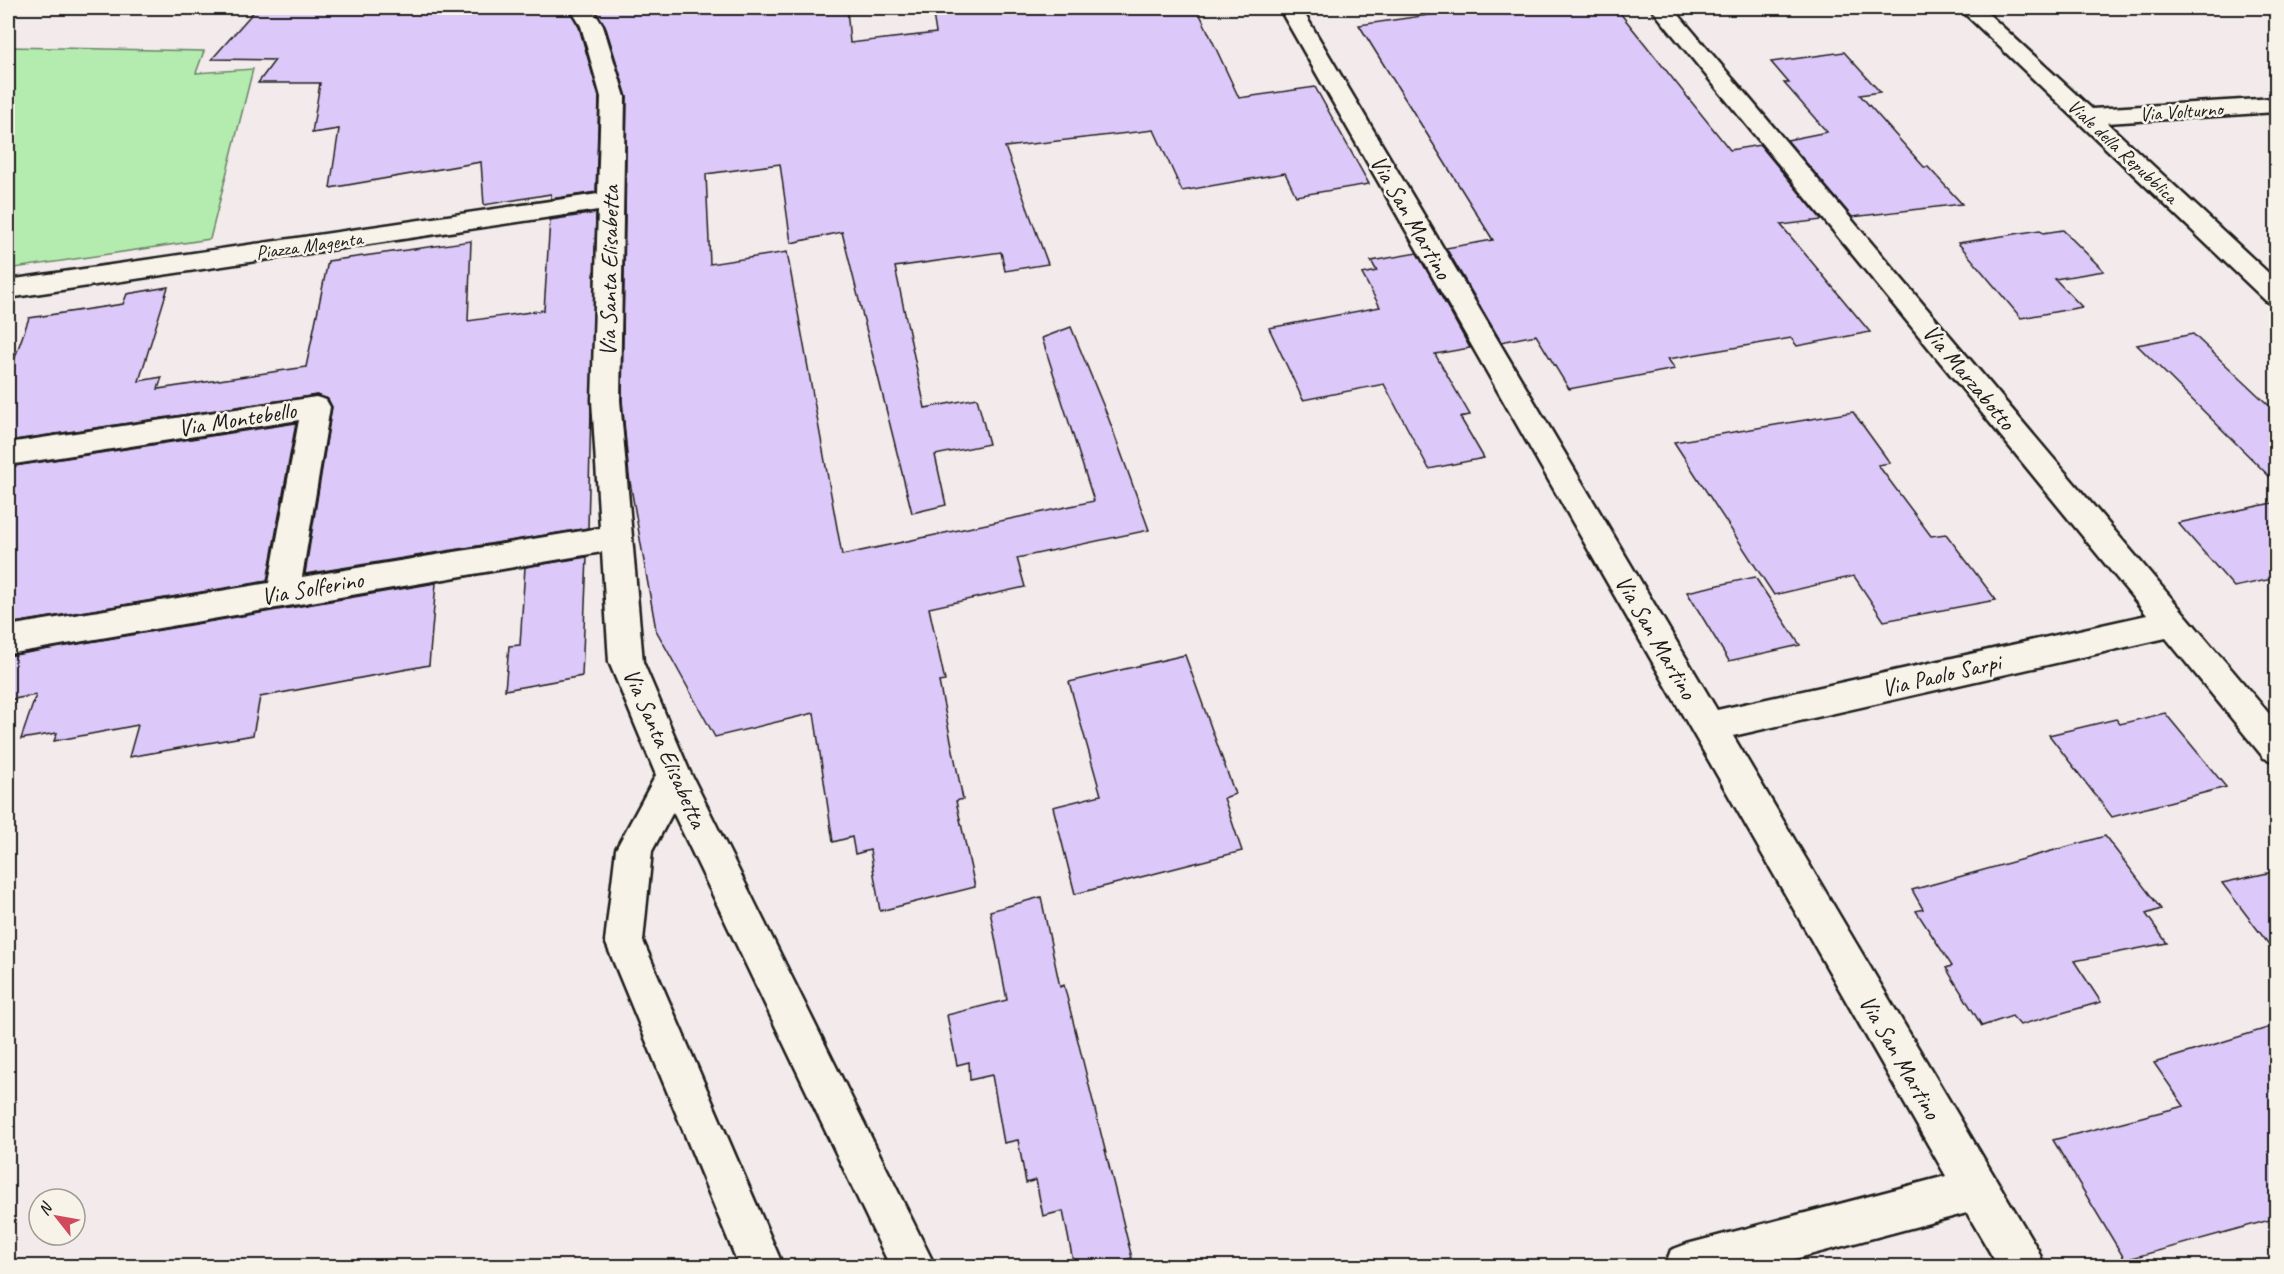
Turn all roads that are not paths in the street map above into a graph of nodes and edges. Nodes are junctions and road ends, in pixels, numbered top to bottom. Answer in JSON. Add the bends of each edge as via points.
{"nodes":[{"id":1,"x":581,"y":8,"type":"edge"},
{"id":2,"x":1290,"y":8,"type":"edge"},
{"id":3,"x":1662,"y":8,"type":"edge"},
{"id":4,"x":1970,"y":8,"type":"edge"},
{"id":5,"x":2277,"y":105,"type":"edge"},
{"id":6,"x":2086,"y":117,"type":"junction"},
{"id":7,"x":610,"y":200,"type":"junction"},
{"id":8,"x":8,"y":290,"type":"edge"},
{"id":9,"x":2277,"y":295,"type":"edge"},
{"id":10,"x":8,"y":454,"type":"edge"},
{"id":11,"x":616,"y":537,"type":"junction"},
{"id":12,"x":284,"y":593,"type":"junction"},
{"id":13,"x":2174,"y":623,"type":"junction"},
{"id":14,"x":8,"y":640,"type":"edge"},
{"id":15,"x":1708,"y":727,"type":"junction"},
{"id":16,"x":2277,"y":747,"type":"edge"},
{"id":17,"x":674,"y":776,"type":"junction"},
{"id":18,"x":1977,"y":1189,"type":"junction"},
{"id":19,"x":761,"y":1266,"type":"edge"},
{"id":20,"x":913,"y":1266,"type":"edge"},
{"id":21,"x":1688,"y":1266,"type":"edge"},
{"id":22,"x":2022,"y":1266,"type":"edge"}],
"edges":[{"from":1,"to":7,"type":"street","name":"Via Santa Elisabetta","via":[[592,26],[613,97]]},
{"from":2,"to":15,"type":"street","name":"Via San Martino"},
{"from":3,"to":13,"type":"street","name":"Via Marzabotto"},
{"from":4,"to":6,"type":"street","name":"Viale della Repubblica"},
{"from":5,"to":6,"type":"street","name":"Via Volturno"},
{"from":6,"to":9,"type":"street","name":"Viale della Repubblica"},
{"from":7,"to":8,"type":"street","name":"Piazza Magenta"},
{"from":7,"to":11,"type":"street","name":"Via Santa Elisabetta","via":[[606,400]]},
{"from":10,"to":12,"type":"street","name":"Via Montebello","via":[[316,407]]},
{"from":11,"to":12,"type":"street","name":"Via Solferino"},
{"from":11,"to":17,"type":"street","name":"Via Santa Elisabetta","via":[[626,662]]},
{"from":12,"to":14,"type":"street","name":"Via Solferino"},
{"from":13,"to":15,"type":"street","name":"Via Paolo Sarpi"},
{"from":13,"to":16,"type":"street","name":"Via Marzabotto"},
{"from":15,"to":18,"type":"street","name":"Via San Martino"},
{"from":17,"to":19,"type":"street","via":[[634,849],[624,941]]},
{"from":17,"to":20,"type":"street","name":"Via Santa Elisabetta"},
{"from":18,"to":21,"type":"street"},
{"from":18,"to":22,"type":"street","name":"Via San Martino"}]}
